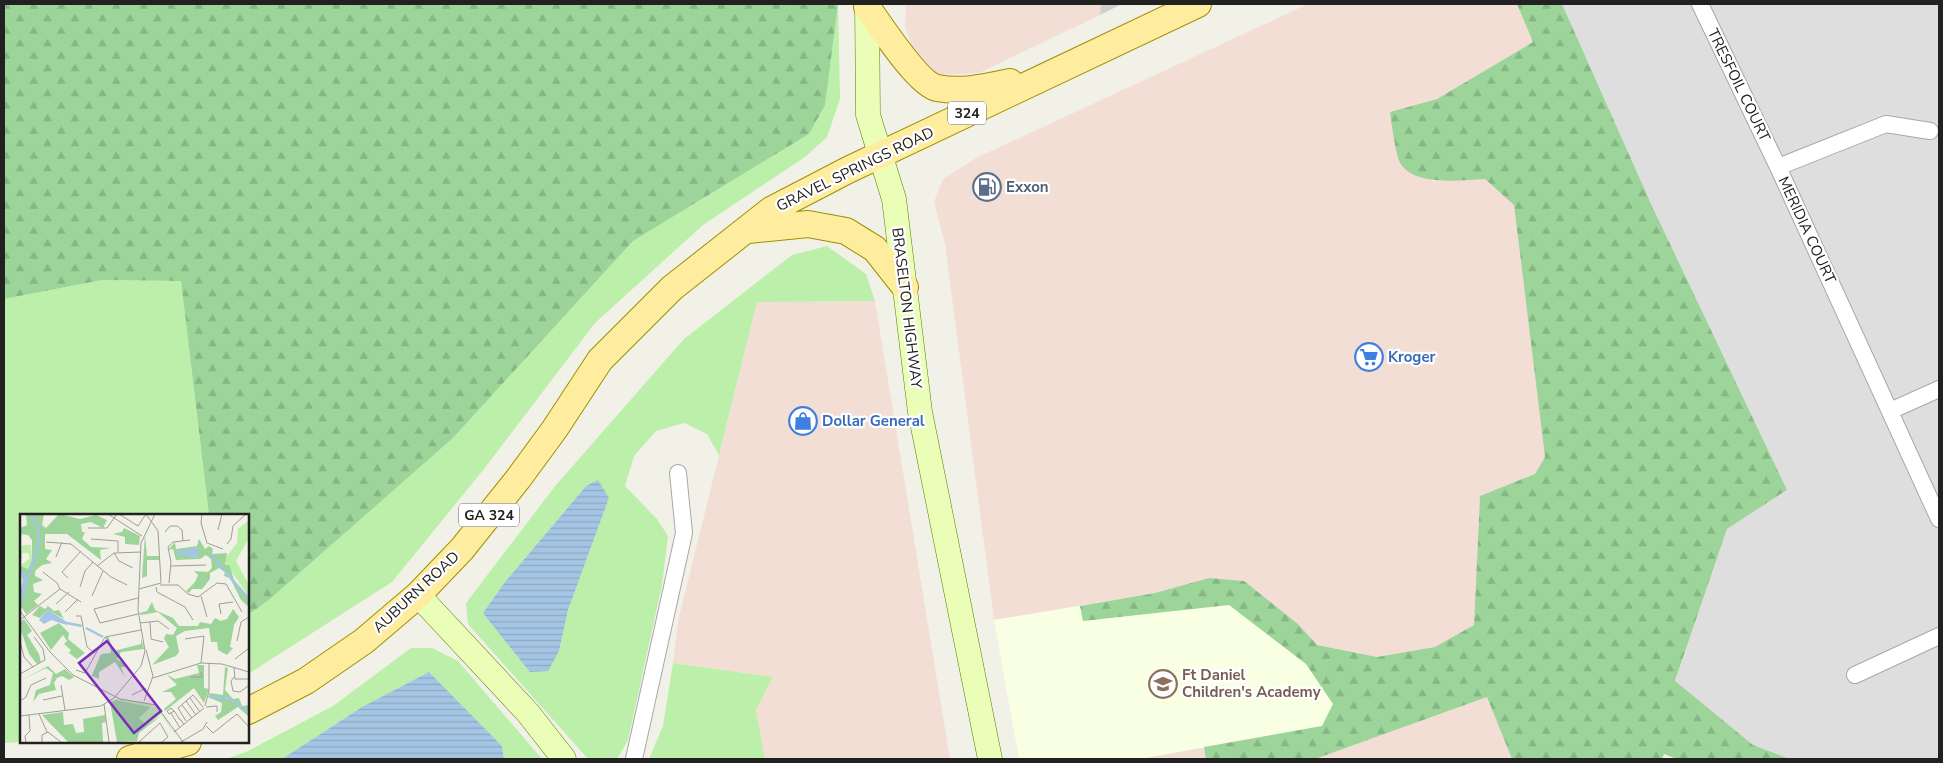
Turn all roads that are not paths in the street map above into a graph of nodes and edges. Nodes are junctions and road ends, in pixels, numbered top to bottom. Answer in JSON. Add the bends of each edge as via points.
{"nodes":[{"id":1,"x":1198,"y":4,"type":"edge"},
{"id":2,"x":1700,"y":4,"type":"edge"},
{"id":3,"x":867,"y":6,"type":"edge"},
{"id":4,"x":1054,"y":72,"type":"junction"},
{"id":5,"x":1930,"y":131,"type":"dead end"},
{"id":6,"x":880,"y":155,"type":"junction"},
{"id":7,"x":1778,"y":167,"type":"junction"},
{"id":8,"x":748,"y":230,"type":"junction"},
{"id":9,"x":905,"y":288,"type":"junction"},
{"id":10,"x":600,"y":360,"type":"joint"},
{"id":11,"x":1939,"y":389,"type":"edge"},
{"id":12,"x":1890,"y":411,"type":"junction"},
{"id":13,"x":678,"y":473,"type":"dead end"},
{"id":14,"x":1939,"y":520,"type":"edge"},
{"id":15,"x":418,"y":595,"type":"junction"},
{"id":16,"x":1939,"y":636,"type":"edge"},
{"id":17,"x":1855,"y":675,"type":"dead end"},
{"id":18,"x":249,"y":710,"type":"edge"},
{"id":19,"x":185,"y":743,"type":"edge"},
{"id":20,"x":130,"y":759,"type":"edge"},
{"id":21,"x":564,"y":759,"type":"edge"},
{"id":22,"x":634,"y":759,"type":"edge"},
{"id":23,"x":990,"y":759,"type":"edge"}],
"edges":[{"from":1,"to":4,"type":"main road","name":"GRAVEL SPRINGS ROAD","number":"324"},
{"from":2,"to":7,"type":"street","name":"TRESFOIL COURT"},
{"from":3,"to":4,"type":"main road","via":[[915,70],[935,88],[971,90]]},
{"from":3,"to":6,"type":"main road","name":"BRASELTON HIGHWAY","via":[[868,115]]},
{"from":4,"to":6,"type":"main road","name":"GRAVEL SPRINGS ROAD","number":"324"},
{"from":5,"to":7,"type":"street","name":"MERIDIA COURT","via":[[1886,124]]},
{"from":6,"to":8,"type":"main road","name":"GRAVEL SPRINGS ROAD","number":"324","via":[[771,210]]},
{"from":6,"to":9,"type":"main road","name":"BRASELTON HIGHWAY","via":[[894,199]]},
{"from":7,"to":12,"type":"street","name":"MERIDIA COURT"},
{"from":8,"to":9,"type":"main road","via":[[808,224],[846,231],[875,249]]},
{"from":8,"to":10,"type":"main road","name":"GRAVEL SPRINGS ROAD","number":"324","via":[[720,248],[672,288]]},
{"from":9,"to":23,"type":"main road","name":"BRASELTON HIGHWAY","via":[[920,412]]},
{"from":10,"to":15,"type":"main road","name":"AUBURN ROAD","number":"GA 324","via":[[518,479],[462,549]]},
{"from":11,"to":12,"type":"street"},
{"from":12,"to":14,"type":"street","name":"MERIDIA COURT"},
{"from":13,"to":22,"type":"street","via":[[684,532]]},
{"from":15,"to":18,"type":"main road","name":"AUBURN ROAD","number":"GA 324","via":[[364,641],[306,681]]},
{"from":15,"to":21,"type":"main road","via":[[528,713]]},
{"from":16,"to":17,"type":"street"},
{"from":19,"to":20,"type":"main road"}]}
